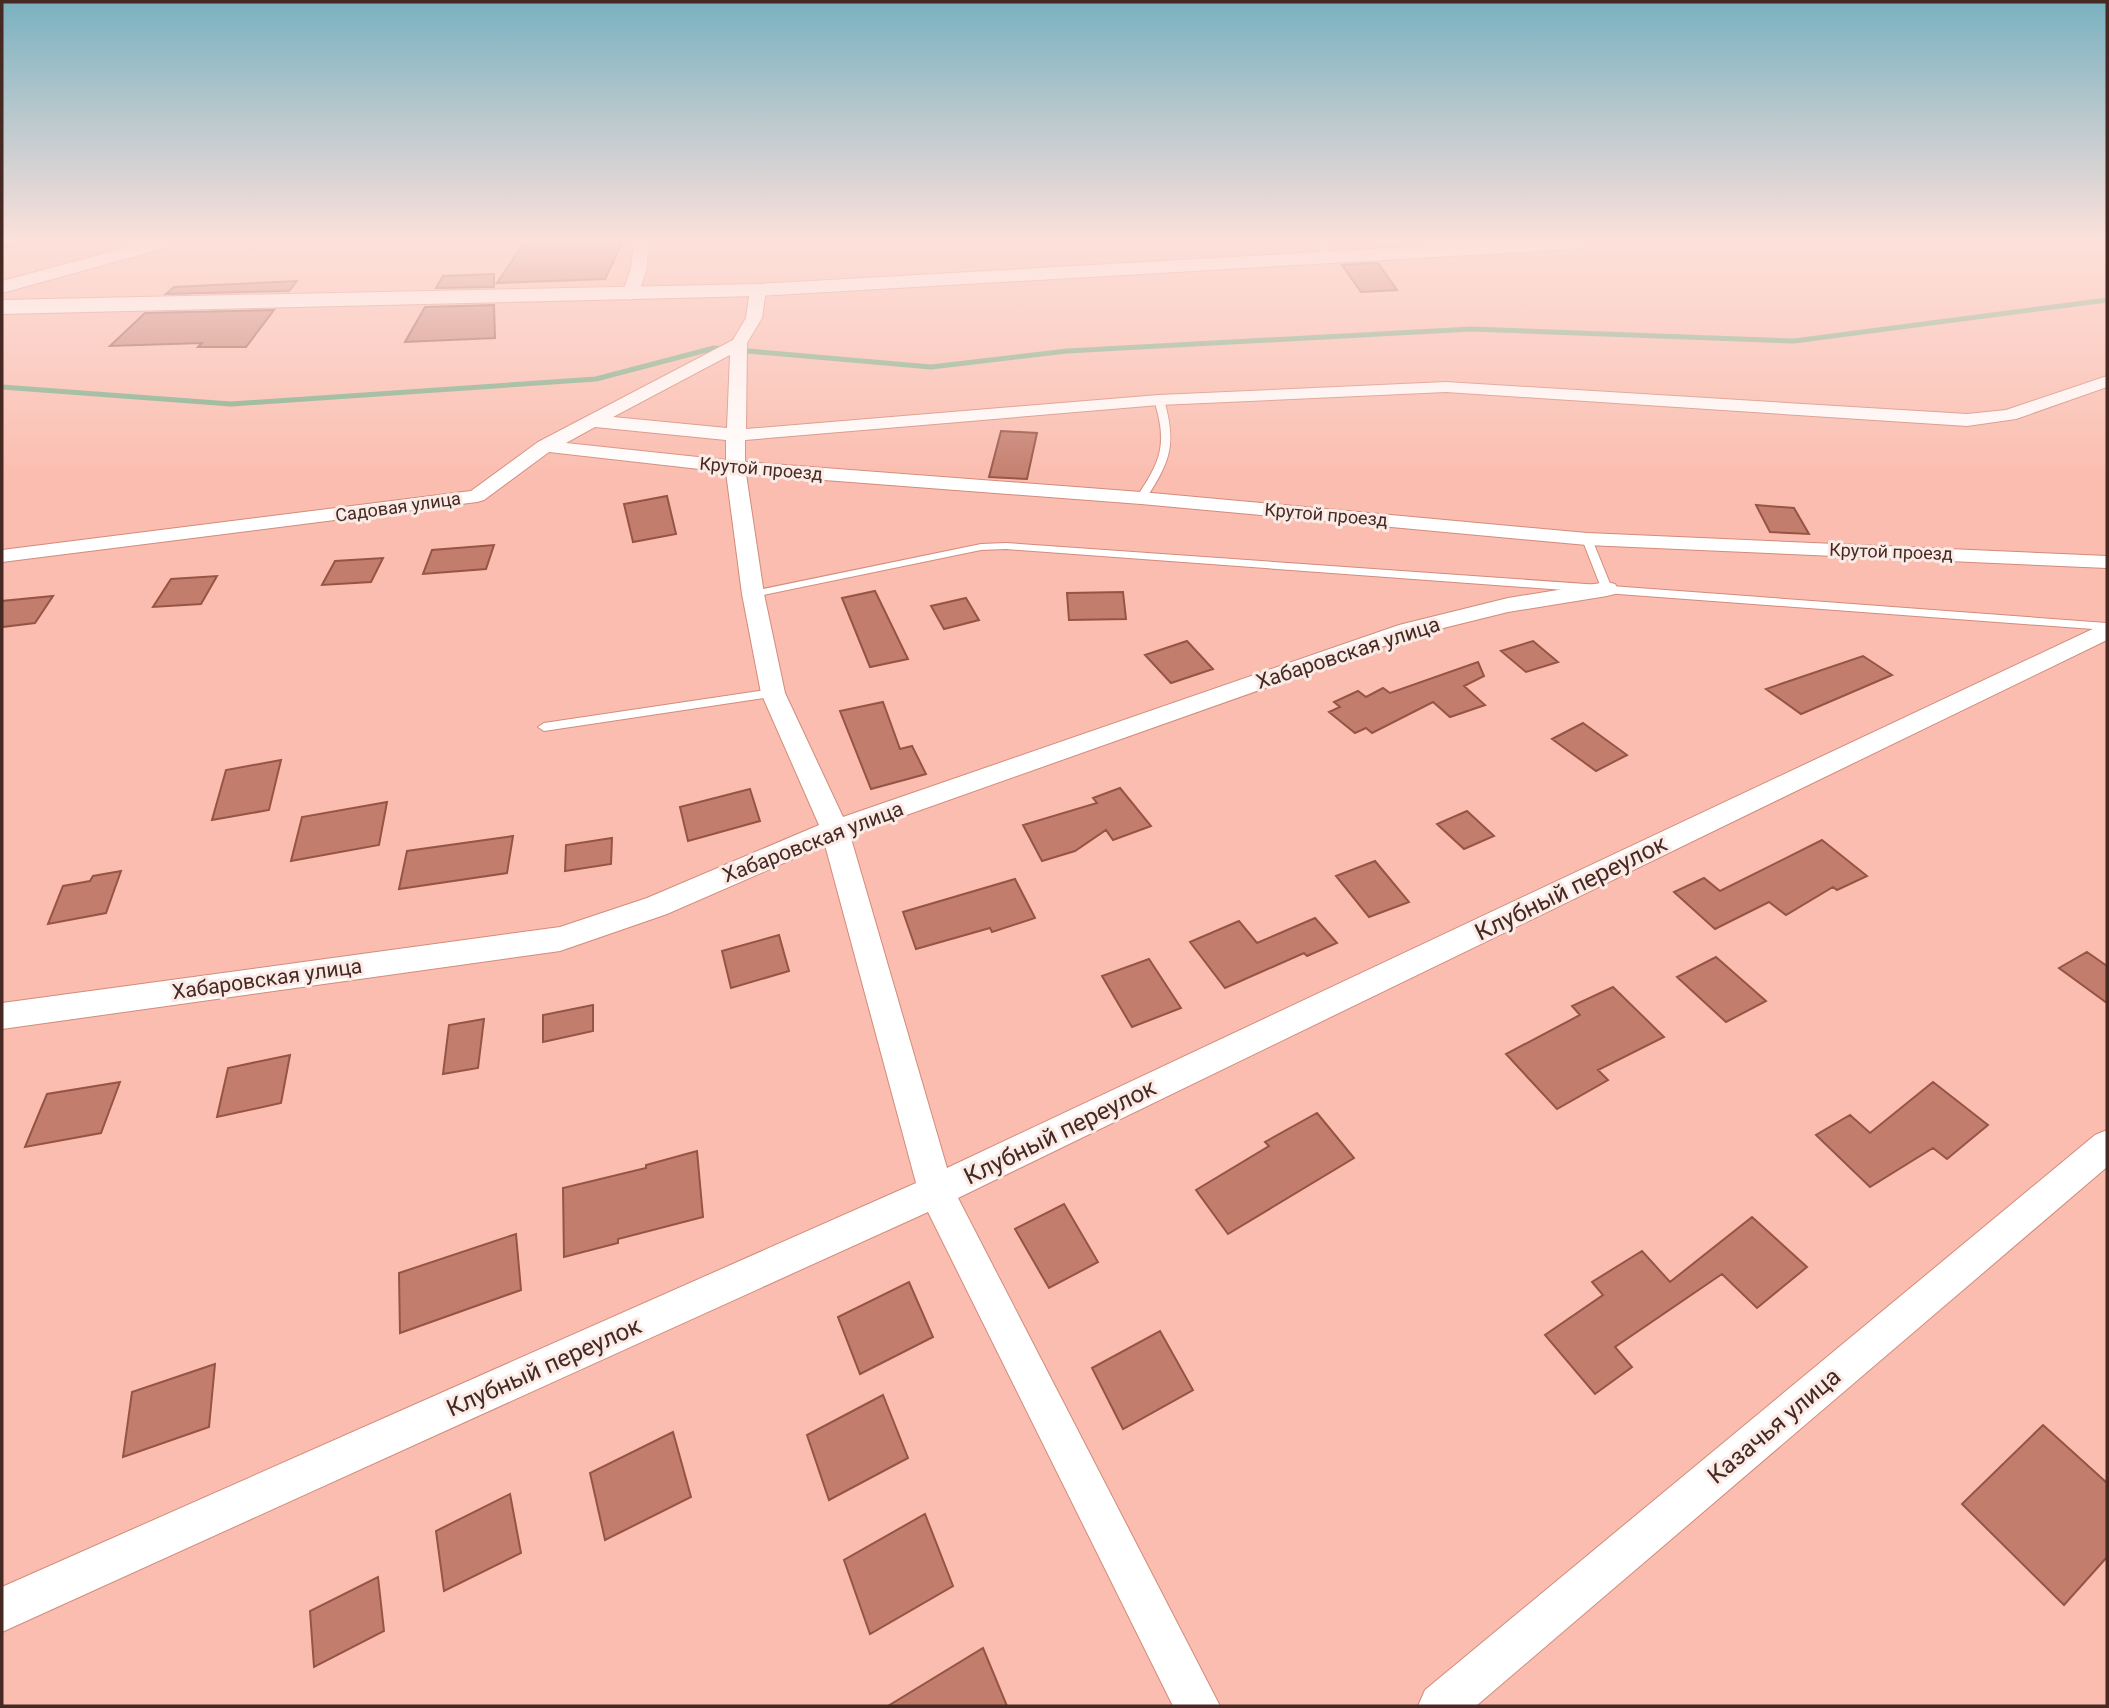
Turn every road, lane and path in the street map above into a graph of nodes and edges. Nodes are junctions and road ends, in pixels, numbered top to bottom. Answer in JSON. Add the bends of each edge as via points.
{"nodes":[{"id":1,"x":751,"y":323,"type":"edge"},
{"id":2,"x":738,"y":343,"type":"junction"},
{"id":3,"x":2107,"y":381,"type":"edge"},
{"id":4,"x":1159,"y":400,"type":"junction"},
{"id":5,"x":591,"y":421,"type":"junction"},
{"id":6,"x":737,"y":435,"type":"junction"},
{"id":7,"x":545,"y":446,"type":"junction"},
{"id":8,"x":735,"y":467,"type":"junction"},
{"id":9,"x":1141,"y":498,"type":"junction"},
{"id":10,"x":1587,"y":539,"type":"junction"},
{"id":11,"x":2,"y":556,"type":"edge"},
{"id":12,"x":2107,"y":562,"type":"edge"},
{"id":13,"x":1607,"y":589,"type":"junction"},
{"id":14,"x":753,"y":594,"type":"junction"},
{"id":15,"x":2107,"y":629,"type":"edge"},
{"id":16,"x":773,"y":693,"type":"junction"},
{"id":17,"x":544,"y":727,"type":"dead end"},
{"id":18,"x":835,"y":830,"type":"junction"},
{"id":19,"x":2,"y":1016,"type":"edge"},
{"id":20,"x":2107,"y":1146,"type":"edge"},
{"id":21,"x":936,"y":1191,"type":"junction"},
{"id":22,"x":2,"y":1610,"type":"edge"},
{"id":23,"x":1197,"y":1706,"type":"edge"},
{"id":24,"x":1441,"y":1706,"type":"edge"}],
"edges":[{"from":1,"to":2,"type":"street"},
{"from":2,"to":5,"type":"street","name":"Садовая улица"},
{"from":2,"to":6,"type":"street"},
{"from":3,"to":4,"type":"street","via":[[2009,415],[1967,420],[1446,387]]},
{"from":4,"to":6,"type":"street"},
{"from":4,"to":9,"type":"lane","via":[[1169,439],[1163,463]]},
{"from":5,"to":6,"type":"street"},
{"from":5,"to":7,"type":"street","name":"Садовая улица"},
{"from":6,"to":8,"type":"street"},
{"from":7,"to":8,"type":"street","name":"Крутой проезд"},
{"from":7,"to":11,"type":"street","name":"Садовая улица","via":[[477,496]]},
{"from":8,"to":9,"type":"street","name":"Крутой проезд"},
{"from":8,"to":14,"type":"street"},
{"from":9,"to":10,"type":"street","name":"Крутой проезд"},
{"from":10,"to":12,"type":"street","name":"Крутой проезд"},
{"from":10,"to":13,"type":"lane"},
{"from":13,"to":14,"type":"lane","via":[[1006,545]]},
{"from":13,"to":15,"type":"lane"},
{"from":13,"to":18,"type":"street","name":"Хабаровская улица","via":[[1508,605],[1407,630]]},
{"from":14,"to":16,"type":"street"},
{"from":15,"to":21,"type":"street","name":"Клубный переулок"},
{"from":16,"to":17,"type":"lane"},
{"from":16,"to":18,"type":"street"},
{"from":18,"to":19,"type":"street","name":"Хабаровская улица","via":[[657,906],[560,939]]},
{"from":18,"to":21,"type":"street"},
{"from":20,"to":24,"type":"street","name":"Казачья улица"},
{"from":21,"to":22,"type":"street","name":"Клубный переулок"},
{"from":21,"to":23,"type":"street"}]}
